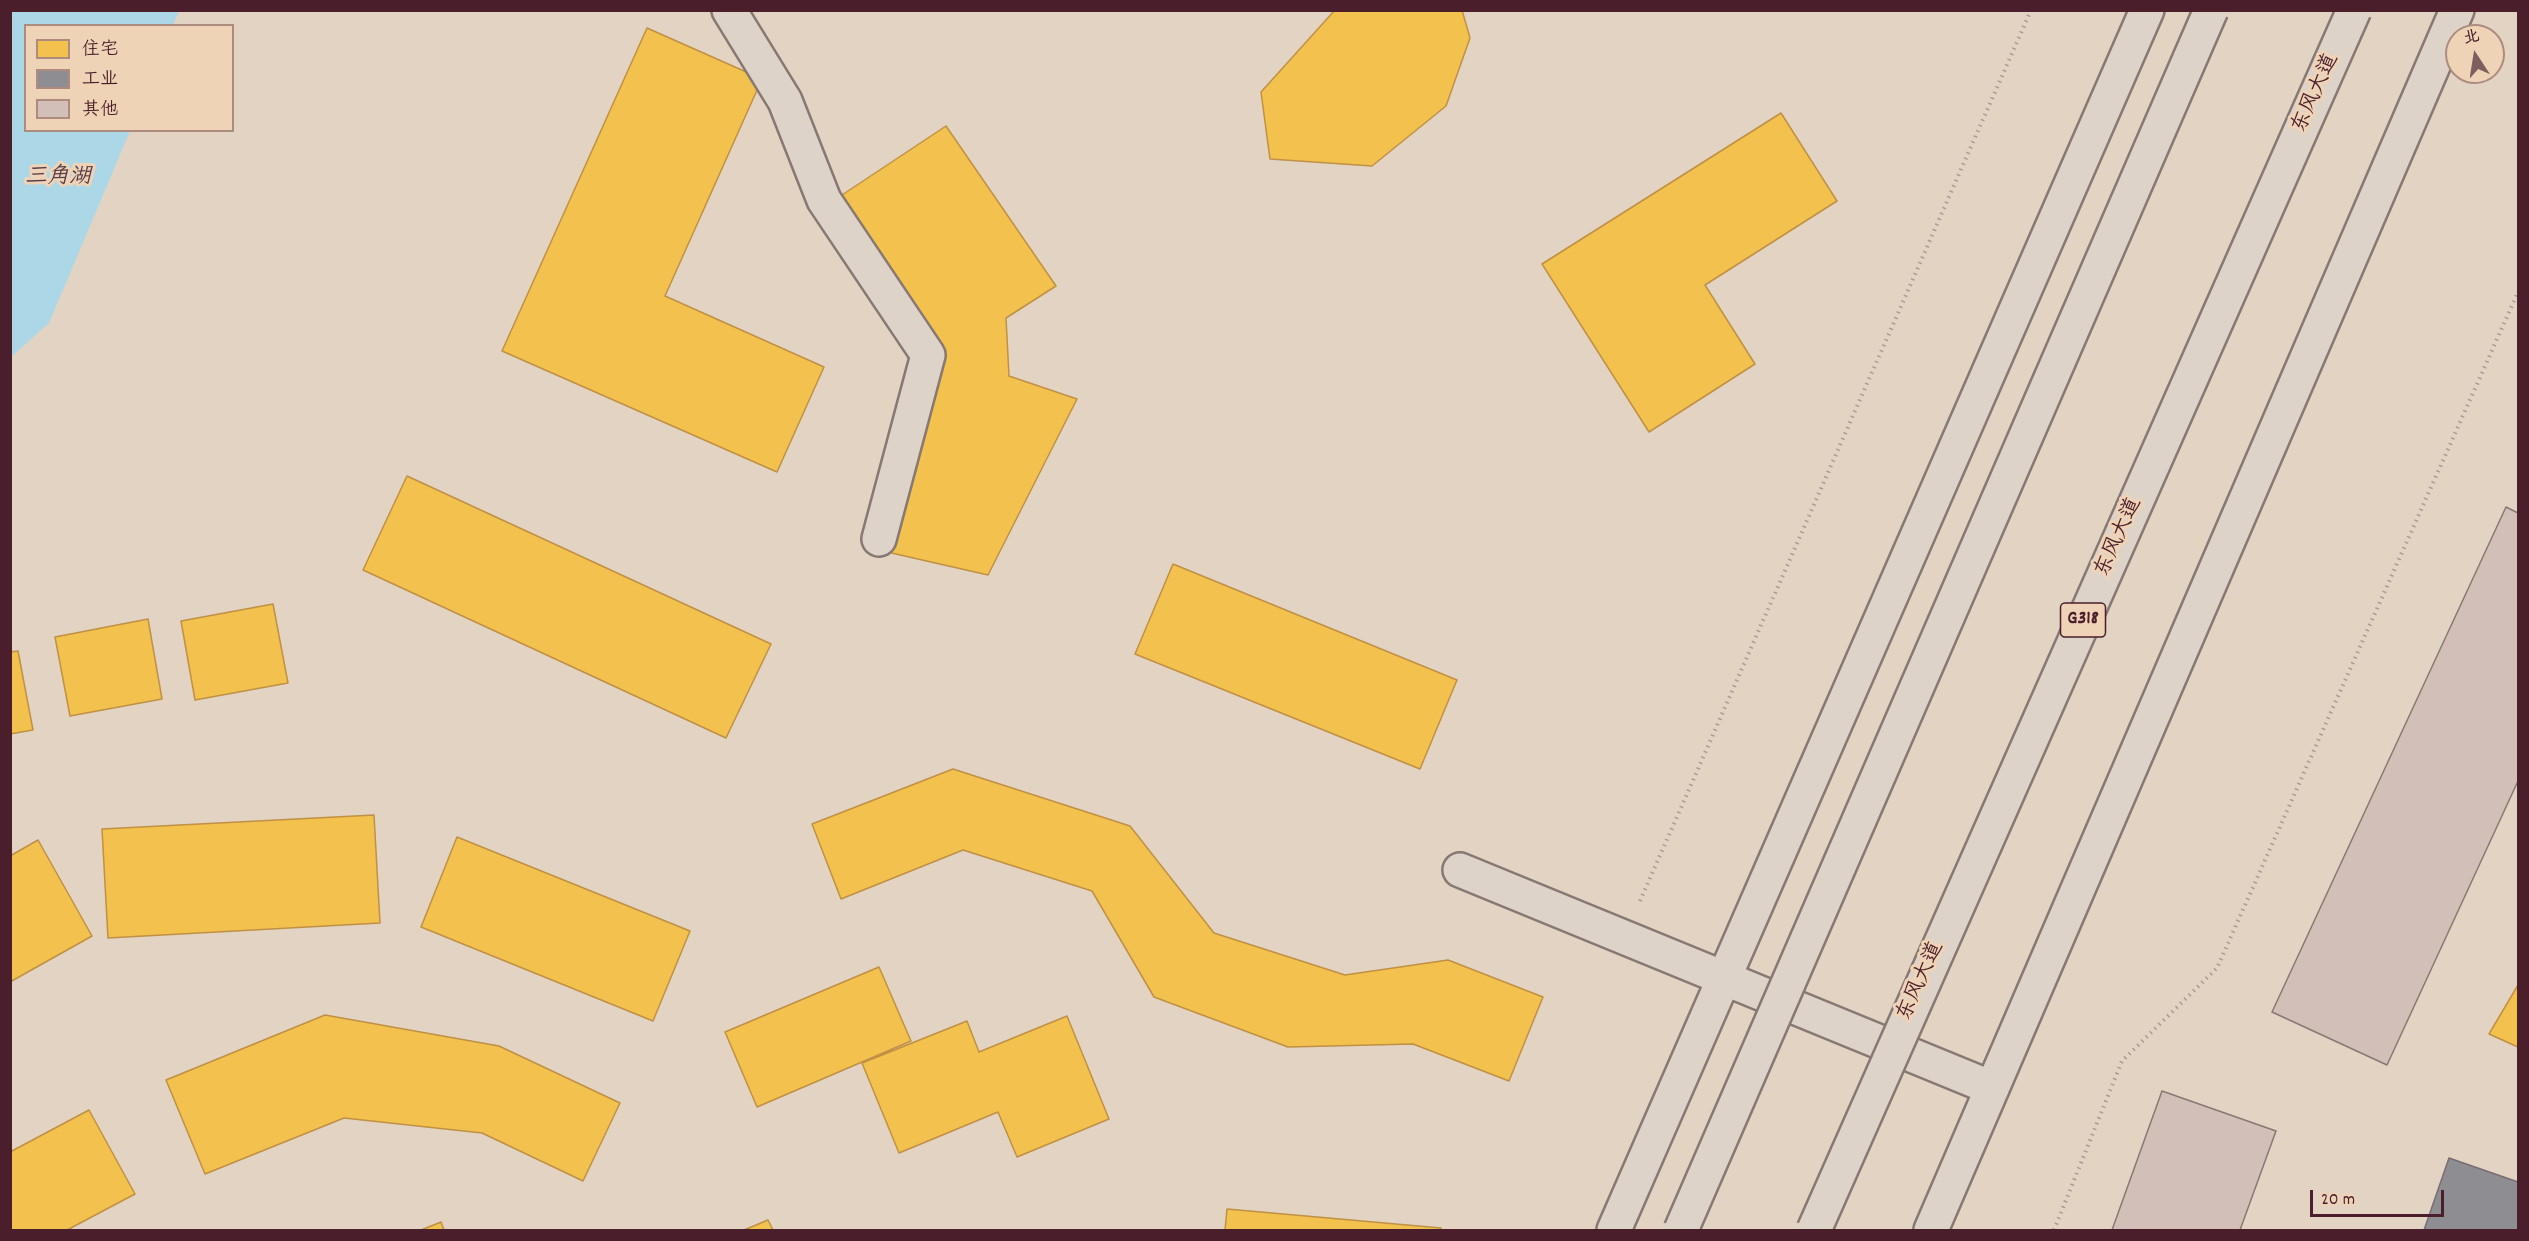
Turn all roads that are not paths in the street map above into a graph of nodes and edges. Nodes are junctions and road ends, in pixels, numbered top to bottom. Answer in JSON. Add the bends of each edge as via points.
{"nodes":[{"id":1,"x":729,"y":10,"type":"edge"},
{"id":2,"x":2146,"y":10,"type":"edge"},
{"id":3,"x":2211,"y":10,"type":"edge"},
{"id":4,"x":2354,"y":10,"type":"edge"},
{"id":5,"x":2457,"y":10,"type":"edge"},
{"id":6,"x":879,"y":539,"type":"dead end"},
{"id":7,"x":1460,"y":870,"type":"dead end"},
{"id":8,"x":1724,"y":978,"type":"junction"},
{"id":9,"x":1992,"y":1088,"type":"junction"},
{"id":10,"x":1614,"y":1230,"type":"edge"},
{"id":11,"x":1681,"y":1230,"type":"edge"},
{"id":12,"x":1814,"y":1230,"type":"edge"},
{"id":13,"x":1931,"y":1230,"type":"edge"}],
"edges":[{"from":1,"to":6,"type":"main road","via":[[785,101],[824,200],[928,355]]},
{"from":2,"to":8,"type":"main road"},
{"from":3,"to":11,"type":"main road","bridge":true},
{"from":4,"to":12,"type":"main road","name":"东风大道","number":"G318","bridge":true},
{"from":5,"to":9,"type":"main road"},
{"from":7,"to":8,"type":"main road"},
{"from":8,"to":9,"type":"main road"},
{"from":8,"to":10,"type":"main road"},
{"from":9,"to":13,"type":"main road"}]}
